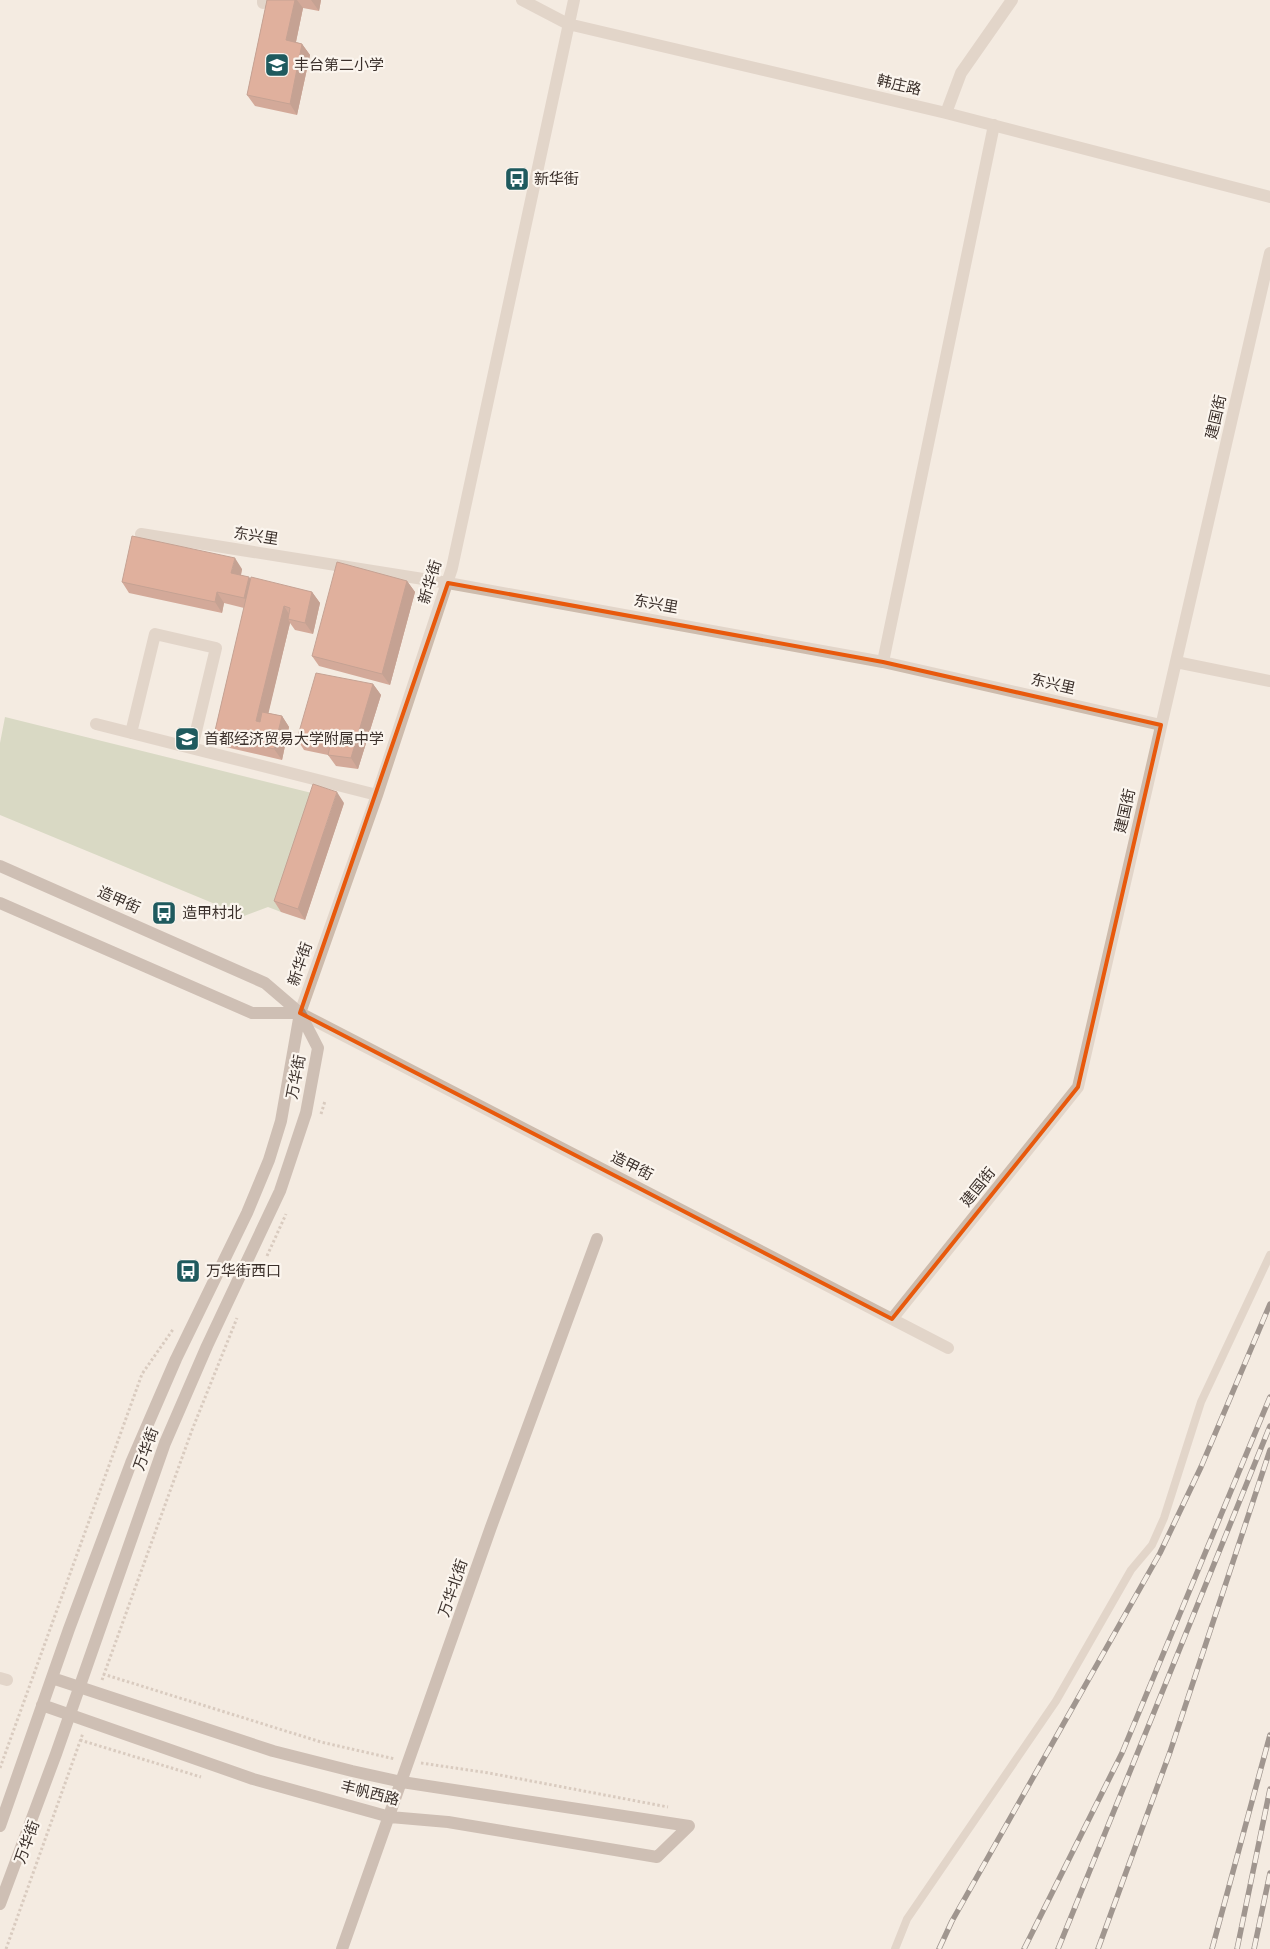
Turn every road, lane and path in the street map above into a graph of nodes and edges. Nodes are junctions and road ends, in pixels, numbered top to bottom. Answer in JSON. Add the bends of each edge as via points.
{"nodes":[{"id":1,"x":522,"y":0,"type":"edge"},
{"id":2,"x":574,"y":0,"type":"edge"},
{"id":3,"x":1012,"y":0,"type":"edge"},
{"id":4,"x":568,"y":24,"type":"junction"},
{"id":5,"x":946,"y":113,"type":"junction"},
{"id":6,"x":994,"y":125,"type":"junction"},
{"id":7,"x":1270,"y":197,"type":"edge"},
{"id":8,"x":1270,"y":253,"type":"edge"},
{"id":9,"x":141,"y":534,"type":"dead end"},
{"id":10,"x":448,"y":582,"type":"junction"},
{"id":11,"x":883,"y":662,"type":"junction"},
{"id":12,"x":1176,"y":662,"type":"junction"},
{"id":13,"x":1270,"y":681,"type":"edge"},
{"id":14,"x":96,"y":724,"type":"dead end"},
{"id":15,"x":1161,"y":725,"type":"junction"},
{"id":16,"x":131,"y":733,"type":"junction"},
{"id":17,"x":192,"y":748,"type":"junction"},
{"id":18,"x":377,"y":795,"type":"junction"},
{"id":19,"x":0,"y":866,"type":"edge"},
{"id":20,"x":0,"y":903,"type":"edge"},
{"id":21,"x":300,"y":1013,"type":"junction"},
{"id":22,"x":325,"y":1102,"type":"dead end"},
{"id":23,"x":320,"y":1119,"type":"dead end"},
{"id":24,"x":287,"y":1213,"type":"dead end"},
{"id":25,"x":597,"y":1239,"type":"dead end"},
{"id":26,"x":1270,"y":1255,"type":"edge"},
{"id":27,"x":263,"y":1263,"type":"dead end"},
{"id":28,"x":239,"y":1315,"type":"dead end"},
{"id":29,"x":892,"y":1319,"type":"junction"},
{"id":30,"x":948,"y":1348,"type":"dead end"},
{"id":31,"x":40,"y":1653,"type":"dead end"},
{"id":32,"x":58,"y":1659,"type":"junction"},
{"id":33,"x":86,"y":1668,"type":"junction"},
{"id":34,"x":104,"y":1674,"type":"junction"},
{"id":35,"x":52,"y":1678,"type":"junction"},
{"id":36,"x":80,"y":1686,"type":"junction"},
{"id":37,"x":97,"y":1692,"type":"junction"},
{"id":38,"x":42,"y":1705,"type":"junction"},
{"id":39,"x":70,"y":1715,"type":"junction"},
{"id":40,"x":88,"y":1721,"type":"junction"},
{"id":41,"x":410,"y":1761,"type":"junction"},
{"id":42,"x":402,"y":1782,"type":"junction"},
{"id":43,"x":670,"y":1807,"type":"dead end"},
{"id":44,"x":390,"y":1817,"type":"junction"},
{"id":45,"x":0,"y":1826,"type":"edge"},
{"id":46,"x":0,"y":1904,"type":"edge"},
{"id":47,"x":6,"y":1949,"type":"edge"},
{"id":48,"x":342,"y":1949,"type":"edge"},
{"id":49,"x":895,"y":1949,"type":"edge"}],
"edges":[{"from":1,"to":4,"type":"street","name":"韩庄路"},
{"from":2,"to":4,"type":"street","name":"新华街"},
{"from":3,"to":5,"type":"street","via":[[960,73]]},
{"from":4,"to":5,"type":"street","name":"韩庄路"},
{"from":4,"to":10,"type":"street","name":"新华街"},
{"from":5,"to":6,"type":"street","name":"韩庄路"},
{"from":6,"to":7,"type":"street","name":"韩庄路"},
{"from":6,"to":11,"type":"street"},
{"from":8,"to":12,"type":"street","name":"建国街"},
{"from":9,"to":10,"type":"street","name":"东兴里"},
{"from":10,"to":11,"type":"street","name":"东兴里"},
{"from":10,"to":18,"type":"street","name":"新华街"},
{"from":11,"to":15,"type":"street","name":"东兴里"},
{"from":12,"to":13,"type":"street"},
{"from":12,"to":15,"type":"street","name":"建国街"},
{"from":14,"to":16,"type":"street"},
{"from":15,"to":29,"type":"street","name":"建国街","via":[[1078,1087]]},
{"from":16,"to":17,"type":"street"},
{"from":16,"to":17,"type":"street","via":[[155,634],[216,648]]},
{"from":17,"to":18,"type":"street"},
{"from":18,"to":21,"type":"street","name":"新华街"},
{"from":19,"to":21,"type":"main road","name":"造甲街","via":[[265,984]]},
{"from":20,"to":21,"type":"main road","name":"造甲街","via":[[252,1013]]},
{"from":21,"to":29,"type":"street","name":"造甲街"},
{"from":21,"to":32,"type":"main road","name":"万华街","via":[[281,1121],[269,1160],[152,1411]]},
{"from":21,"to":33,"type":"main road","name":"万华街","via":[[318,1048],[306,1113],[294,1152],[280,1191],[184,1396]]},
{"from":22,"to":23,"type":"path"},
{"from":24,"to":27,"type":"path"},
{"from":25,"to":41,"type":"main road","name":"万华北街","via":[[491,1527]]},
{"from":26,"to":49,"type":"lane","via":[[1201,1402],[1164,1518],[1152,1545],[1130,1570],[1056,1701],[907,1919]]},
{"from":28,"to":34,"type":"path","via":[[198,1412]]},
{"from":29,"to":30,"type":"street","name":"造甲街"},
{"from":31,"to":32,"type":"path"},
{"from":32,"to":35,"type":"main road","name":"万华街"},
{"from":33,"to":34,"type":"path"},
{"from":33,"to":36,"type":"main road","name":"万华街"},
{"from":34,"to":37,"type":"path"},
{"from":34,"to":41,"type":"path","via":[[321,1742],[382,1758]]},
{"from":35,"to":36,"type":"main road","name":"丰帆西路"},
{"from":35,"to":38,"type":"main road","name":"万华街"},
{"from":36,"to":37,"type":"main road","name":"丰帆西路"},
{"from":36,"to":39,"type":"main road","name":"万华街"},
{"from":37,"to":42,"type":"main road","name":"丰帆西路","via":[[274,1750]]},
{"from":38,"to":39,"type":"main road","name":"丰帆西路"},
{"from":38,"to":45,"type":"main road","name":"万华街"},
{"from":39,"to":40,"type":"main road","name":"丰帆西路"},
{"from":39,"to":46,"type":"main road","name":"万华街"},
{"from":40,"to":44,"type":"main road","name":"丰帆西路","via":[[253,1779]]},
{"from":40,"to":47,"type":"path","name":"万华街"},
{"from":41,"to":42,"type":"main road","name":"万华北街"},
{"from":41,"to":43,"type":"path"},
{"from":42,"to":44,"type":"main road","name":"万华北街"},
{"from":42,"to":44,"type":"main road","name":"丰帆西路","via":[[689,1826],[658,1857],[448,1822]]},
{"from":44,"to":48,"type":"main road","name":"万华北街"}]}
